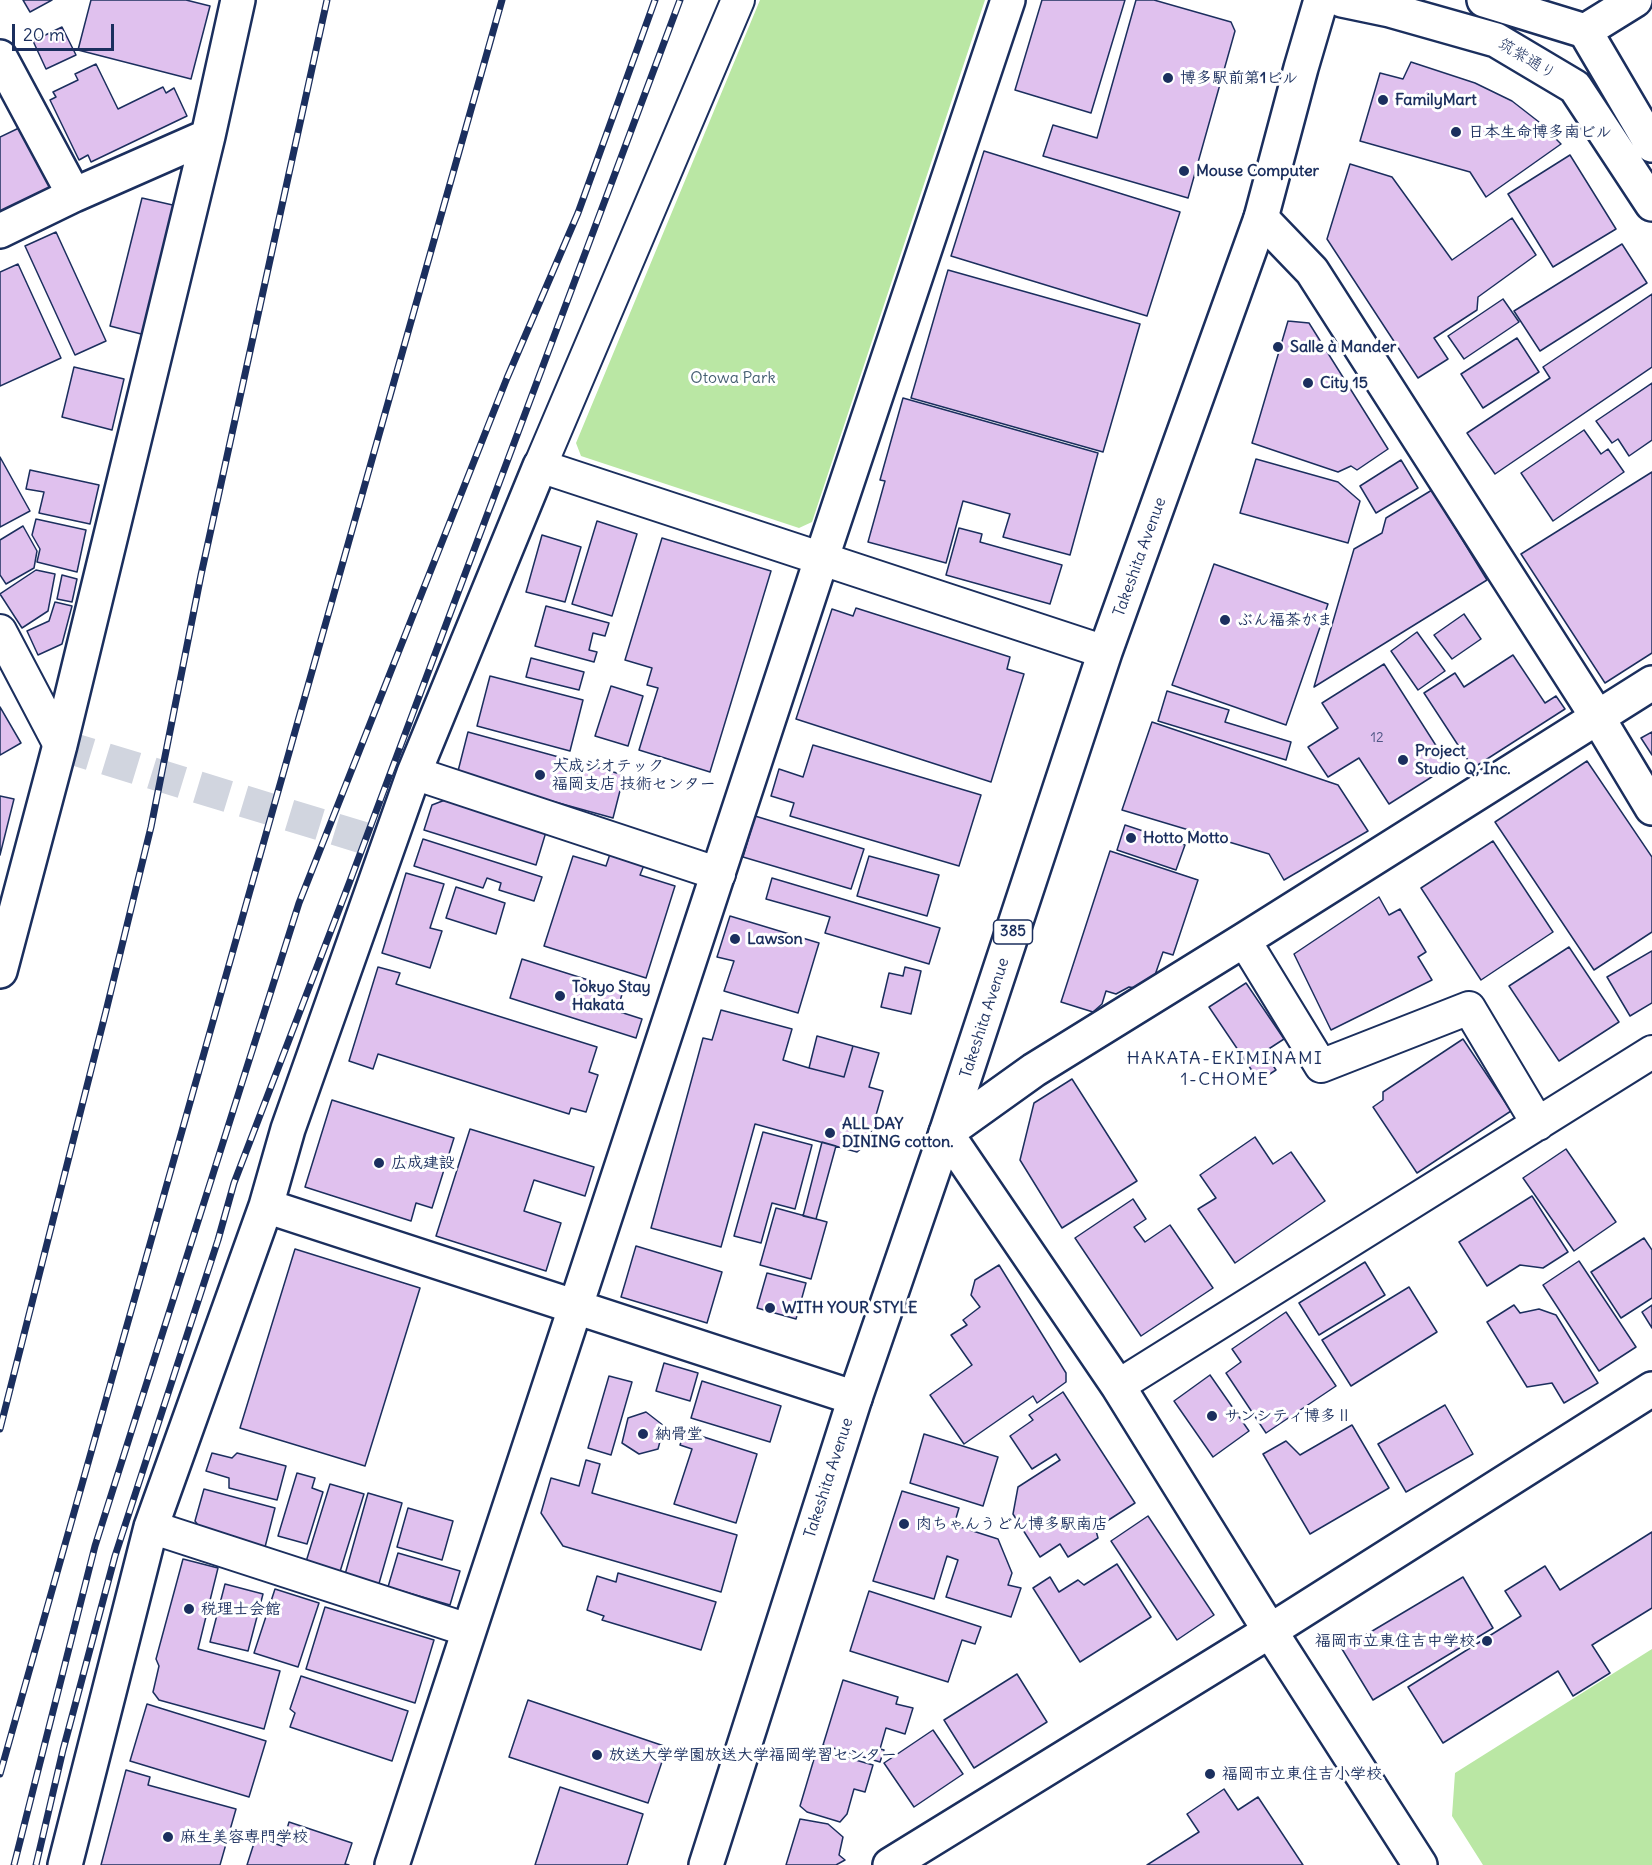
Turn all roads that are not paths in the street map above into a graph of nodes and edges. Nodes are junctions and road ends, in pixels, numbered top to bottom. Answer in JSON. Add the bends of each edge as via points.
{"nodes":[{"id":1,"x":238,"y":0,"type":"edge"},
{"id":2,"x":738,"y":0,"type":"edge"},
{"id":3,"x":1008,"y":0,"type":"edge"},
{"id":4,"x":1321,"y":0,"type":"edge"},
{"id":5,"x":1342,"y":0,"type":"edge"},
{"id":6,"x":1484,"y":0,"type":"edge"},
{"id":7,"x":1635,"y":0,"type":"edge"},
{"id":8,"x":1585,"y":31,"type":"junction"},
{"id":9,"x":0,"y":57,"type":"edge"},
{"id":10,"x":208,"y":136,"type":"junction"},
{"id":11,"x":1652,"y":144,"type":"edge"},
{"id":12,"x":75,"y":195,"type":"junction"},
{"id":13,"x":1652,"y":204,"type":"edge"},
{"id":14,"x":1261,"y":218,"type":"junction"},
{"id":15,"x":0,"y":231,"type":"edge"},
{"id":16,"x":540,"y":466,"type":"junction"},
{"id":17,"x":821,"y":560,"type":"junction"},
{"id":18,"x":0,"y":631,"type":"edge"},
{"id":19,"x":1106,"y":652,"type":"junction"},
{"id":20,"x":1652,"y":683,"type":"edge"},
{"id":21,"x":1598,"y":717,"type":"junction"},
{"id":22,"x":60,"y":745,"type":"junction"},
{"id":23,"x":414,"y":773,"type":"junction"},
{"id":24,"x":1652,"y":808,"type":"edge"},
{"id":25,"x":719,"y":874,"type":"junction"},
{"id":26,"x":1244,"y":940,"type":"junction"},
{"id":27,"x":0,"y":971,"type":"edge"},
{"id":28,"x":1652,"y":1052,"type":"edge"},
{"id":29,"x":1538,"y":1124,"type":"junction"},
{"id":30,"x":946,"y":1133,"type":"junction"},
{"id":31,"x":266,"y":1206,"type":"junction"},
{"id":32,"x":576,"y":1308,"type":"junction"},
{"id":33,"x":1118,"y":1386,"type":"junction"},
{"id":34,"x":1652,"y":1389,"type":"edge"},
{"id":35,"x":855,"y":1398,"type":"junction"},
{"id":36,"x":150,"y":1527,"type":"junction"},
{"id":37,"x":468,"y":1630,"type":"junction"},
{"id":38,"x":1270,"y":1630,"type":"junction"},
{"id":39,"x":65,"y":1865,"type":"edge"},
{"id":40,"x":392,"y":1865,"type":"edge"},
{"id":41,"x":706,"y":1865,"type":"edge"},
{"id":42,"x":890,"y":1865,"type":"edge"},
{"id":43,"x":1420,"y":1865,"type":"edge"}],
"edges":[{"from":1,"to":10,"type":"main road"},
{"from":2,"to":16,"type":"street"},
{"from":3,"to":17,"type":"main road"},
{"from":4,"to":14,"type":"main road","name":"Takeshita Avenue","number":"385"},
{"from":5,"to":13,"type":"main road","name":"筑紫通り","via":[[1496,40],[1575,87]]},
{"from":6,"to":8,"type":"main road"},
{"from":7,"to":8,"type":"main road"},
{"from":8,"to":11,"type":"main road"},
{"from":9,"to":12,"type":"main road"},
{"from":10,"to":12,"type":"main road"},
{"from":10,"to":22,"type":"main road"},
{"from":12,"to":15,"type":"main road"},
{"from":14,"to":19,"type":"main road","name":"Takeshita Avenue","number":"385"},
{"from":14,"to":21,"type":"main road","via":[[1312,271]]},
{"from":16,"to":17,"type":"street"},
{"from":16,"to":23,"type":"main road"},
{"from":17,"to":19,"type":"street"},
{"from":17,"to":25,"type":"main road"},
{"from":18,"to":22,"type":"street"},
{"from":19,"to":30,"type":"main road","name":"Takeshita Avenue","number":"385"},
{"from":20,"to":21,"type":"main road"},
{"from":21,"to":24,"type":"main road"},
{"from":21,"to":26,"type":"main road"},
{"from":22,"to":27,"type":"main road"},
{"from":23,"to":25,"type":"street"},
{"from":23,"to":31,"type":"main road","via":[[288,1129]]},
{"from":25,"to":32,"type":"main road"},
{"from":26,"to":29,"type":"street","via":[[1321,1066],[1469,1008]]},
{"from":26,"to":30,"type":"main road","via":[[1034,1070]]},
{"from":28,"to":29,"type":"street"},
{"from":29,"to":33,"type":"street"},
{"from":30,"to":33,"type":"main road"},
{"from":30,"to":35,"type":"main road","name":"Takeshita Avenue","number":"385"},
{"from":31,"to":32,"type":"main road"},
{"from":31,"to":36,"type":"main road"},
{"from":32,"to":35,"type":"main road"},
{"from":32,"to":37,"type":"main road"},
{"from":33,"to":38,"type":"main road"},
{"from":34,"to":38,"type":"main road"},
{"from":35,"to":41,"type":"main road","name":"Takeshita Avenue","number":"385"},
{"from":36,"to":37,"type":"street"},
{"from":36,"to":39,"type":"main road"},
{"from":37,"to":40,"type":"main road"},
{"from":38,"to":42,"type":"main road"},
{"from":38,"to":43,"type":"main road"}]}
